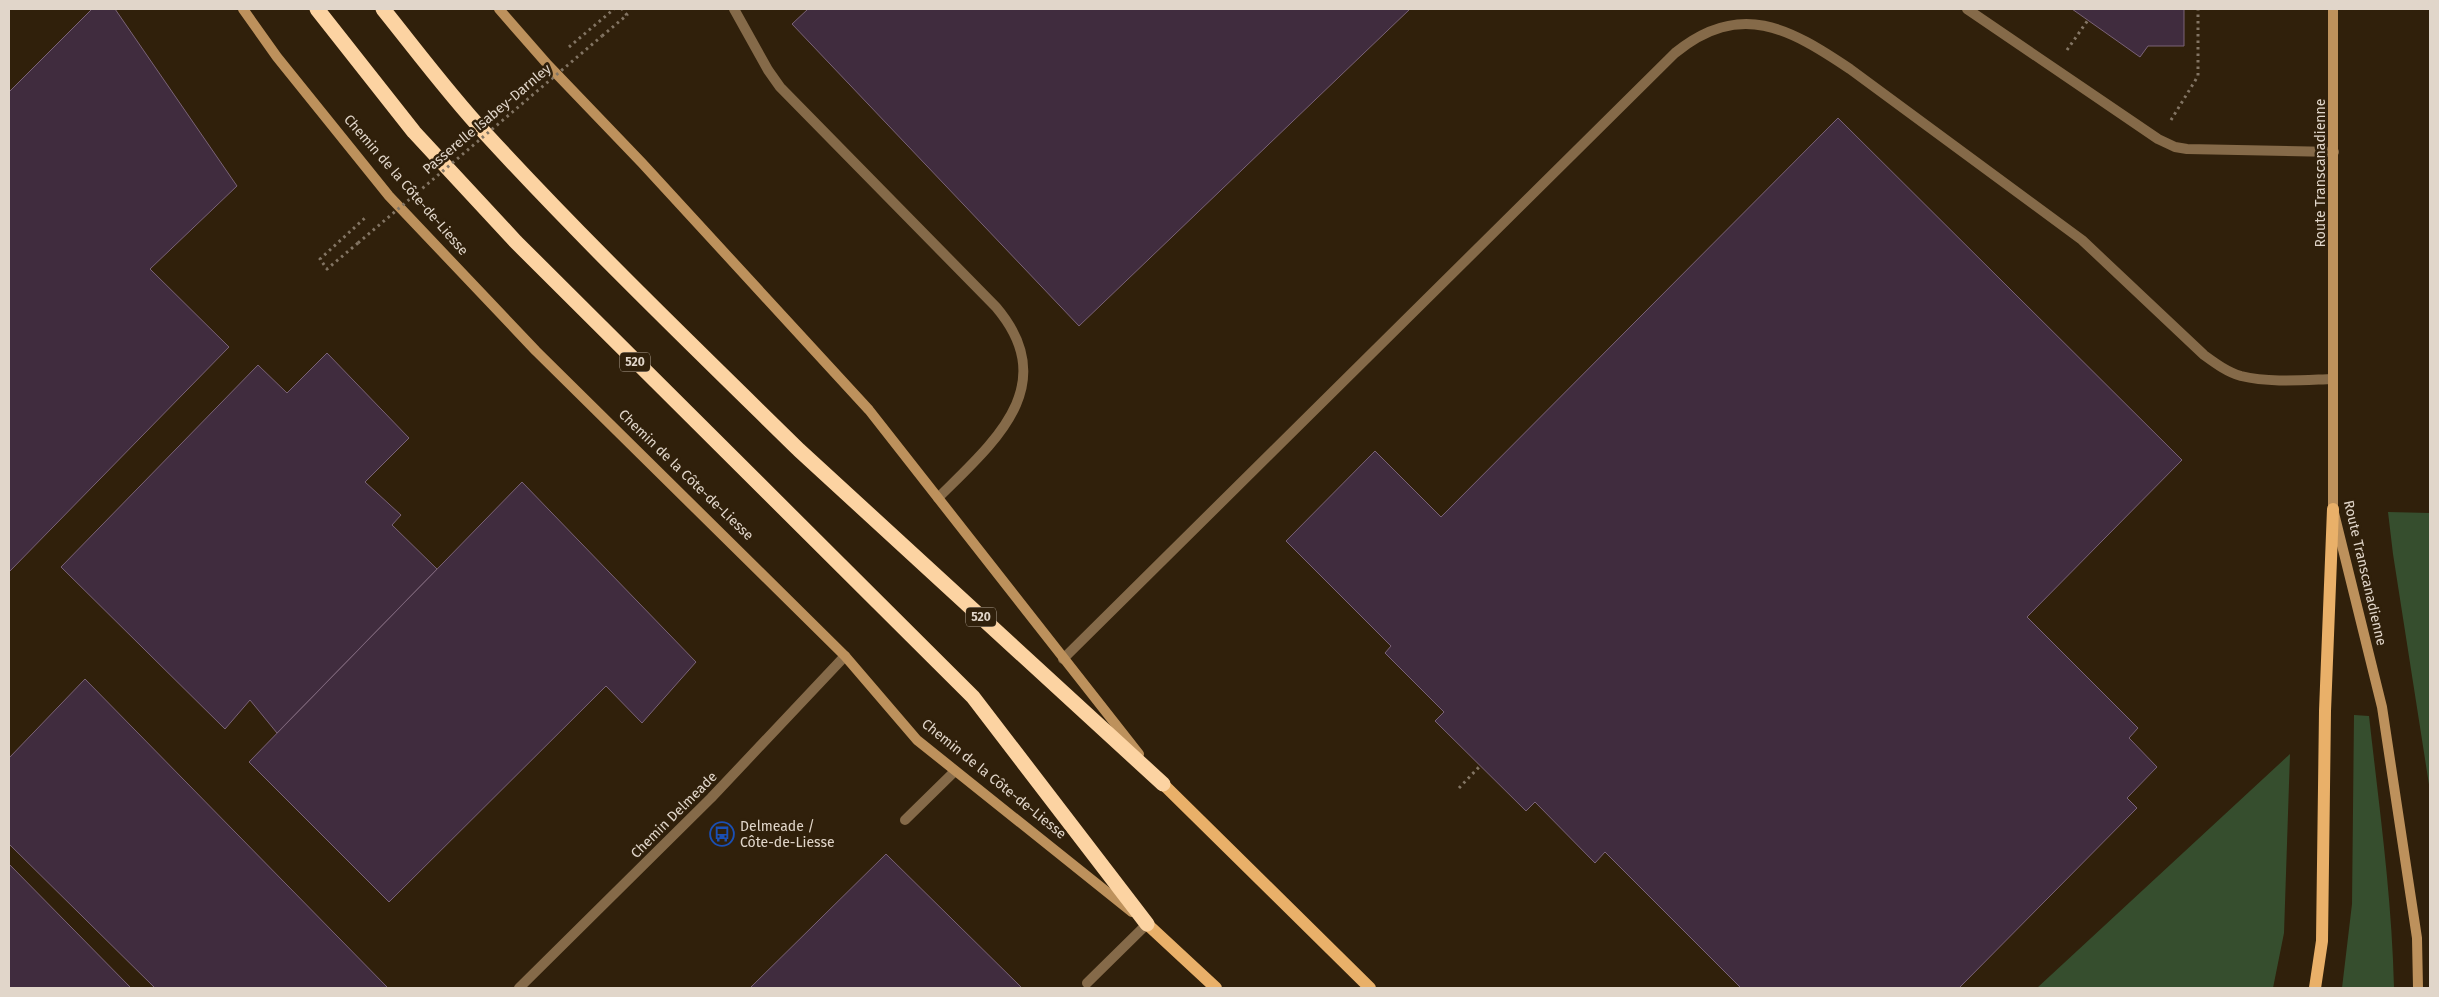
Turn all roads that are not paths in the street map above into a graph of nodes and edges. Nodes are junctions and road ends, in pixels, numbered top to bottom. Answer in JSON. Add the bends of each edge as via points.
{"nodes":[{"id":1,"x":242,"y":9,"type":"edge"},
{"id":2,"x":316,"y":9,"type":"edge"},
{"id":3,"x":383,"y":9,"type":"edge"},
{"id":4,"x":499,"y":9,"type":"edge"},
{"id":5,"x":734,"y":9,"type":"edge"},
{"id":6,"x":1966,"y":9,"type":"edge"},
{"id":7,"x":2333,"y":9,"type":"edge"},
{"id":8,"x":2334,"y":152,"type":"junction"},
{"id":9,"x":2333,"y":379,"type":"junction"},
{"id":10,"x":938,"y":498,"type":"junction"},
{"id":11,"x":2334,"y":509,"type":"junction"},
{"id":12,"x":845,"y":656,"type":"junction"},
{"id":13,"x":1063,"y":659,"type":"junction"},
{"id":14,"x":955,"y":771,"type":"junction"},
{"id":15,"x":1163,"y":784,"type":"junction"},
{"id":16,"x":905,"y":820,"type":"dead end"},
{"id":17,"x":1147,"y":924,"type":"junction"},
{"id":18,"x":1087,"y":983,"type":"dead end"},
{"id":19,"x":519,"y":988,"type":"edge"},
{"id":20,"x":1216,"y":988,"type":"edge"},
{"id":21,"x":1370,"y":988,"type":"edge"},
{"id":22,"x":2315,"y":988,"type":"edge"},
{"id":23,"x":2418,"y":988,"type":"edge"}],
"edges":[{"from":1,"to":12,"type":"main road","name":"Chemin de la Côte-de-Liesse","via":[[389,196],[536,351]]},
{"from":2,"to":17,"type":"highway","name":"Chemin de la Côte-de-Liesse","number":"520","via":[[408,125],[516,242],[973,697]]},
{"from":3,"to":15,"type":"highway","number":"520","via":[[483,132],[602,255],[799,450]]},
{"from":4,"to":10,"type":"main road","via":[[870,410]]},
{"from":5,"to":10,"type":"street","via":[[780,87],[996,307],[1013,330],[1023,370],[1015,411],[995,438]]},
{"from":6,"to":8,"type":"street","via":[[2175,147]]},
{"from":7,"to":8,"type":"main road","name":"Route Transcanadienne"},
{"from":8,"to":9,"type":"main road","name":"Route Transcanadienne"},
{"from":9,"to":11,"type":"main road","name":"Route Transcanadienne"},
{"from":9,"to":13,"type":"street","via":[[2268,379],[2240,376],[2222,368],[2204,355],[2082,240],[1850,69],[1785,31],[1757,22],[1729,24],[1699,35],[1674,53]]},
{"from":10,"to":13,"type":"main road"},
{"from":11,"to":22,"type":"main road","via":[[2325,711],[2322,941]]},
{"from":11,"to":23,"type":"main road","name":"Route Transcanadienne","via":[[2382,707],[2417,938]]},
{"from":12,"to":14,"type":"main road","name":"Chemin de la Côte-de-Liesse","via":[[917,740]]},
{"from":12,"to":19,"type":"street","name":"Chemin Delmeade","via":[[712,798]]},
{"from":13,"to":15,"type":"main road"},
{"from":14,"to":16,"type":"street"},
{"from":14,"to":17,"type":"main road","name":"Chemin de la Côte-de-Liesse"},
{"from":15,"to":21,"type":"main road"},
{"from":17,"to":18,"type":"street"},
{"from":17,"to":20,"type":"main road","name":"Chemin de la Côte-de-Liesse"}]}
